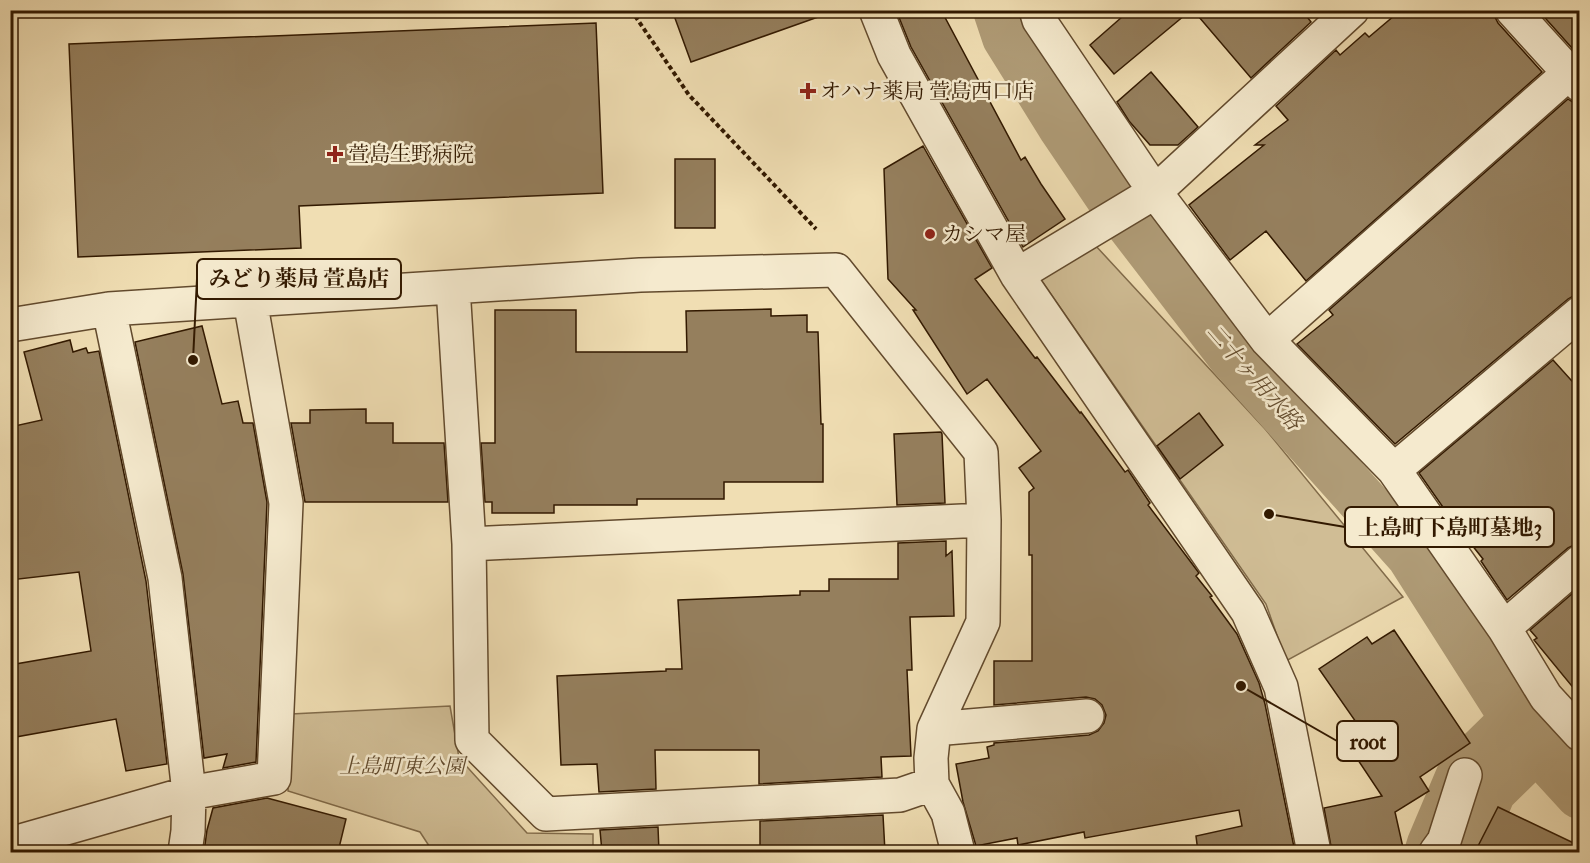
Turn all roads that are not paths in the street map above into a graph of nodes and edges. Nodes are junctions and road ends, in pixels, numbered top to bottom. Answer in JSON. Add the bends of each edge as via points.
{"nodes":[{"id":1,"x":876,"y":10,"type":"edge"},
{"id":2,"x":1352,"y":10,"type":"edge"},
{"id":3,"x":1512,"y":10,"type":"edge"},
{"id":4,"x":1042,"y":14,"type":"edge"},
{"id":5,"x":1574,"y":80,"type":"edge"},
{"id":6,"x":1155,"y":192,"type":"junction"},
{"id":7,"x":1017,"y":275,"type":"junction"},
{"id":8,"x":453,"y":288,"type":"junction"},
{"id":9,"x":250,"y":300,"type":"junction"},
{"id":10,"x":109,"y":309,"type":"junction"},
{"id":11,"x":1580,"y":313,"type":"edge"},
{"id":12,"x":10,"y":325,"type":"edge"},
{"id":13,"x":1268,"y":340,"type":"junction"},
{"id":14,"x":1394,"y":470,"type":"junction"},
{"id":15,"x":984,"y":520,"type":"junction"},
{"id":16,"x":469,"y":544,"type":"junction"},
{"id":17,"x":1580,"y":562,"type":"edge"},
{"id":18,"x":1504,"y":628,"type":"junction"},
{"id":19,"x":1087,"y":716,"type":"dead end"},
{"id":20,"x":934,"y":729,"type":"junction"},
{"id":21,"x":1580,"y":734,"type":"edge"},
{"id":22,"x":1465,"y":776,"type":"dead end"},
{"id":23,"x":932,"y":784,"type":"junction"},
{"id":24,"x":189,"y":794,"type":"junction"},
{"id":25,"x":10,"y":844,"type":"edge"},
{"id":26,"x":185,"y":852,"type":"edge"},
{"id":27,"x":958,"y":852,"type":"edge"},
{"id":28,"x":1314,"y":852,"type":"edge"},
{"id":29,"x":1436,"y":852,"type":"edge"}],
"edges":[{"from":1,"to":7,"type":"street","via":[[894,55]]},
{"from":2,"to":6,"type":"street"},
{"from":3,"to":5,"type":"street"},
{"from":4,"to":6,"type":"street"},
{"from":5,"to":13,"type":"street"},
{"from":6,"to":7,"type":"street"},
{"from":6,"to":13,"type":"street"},
{"from":7,"to":28,"type":"street","via":[[1248,612],[1281,687]]},
{"from":8,"to":9,"type":"street"},
{"from":8,"to":15,"type":"street","via":[[640,275],[836,270],[981,452]]},
{"from":8,"to":16,"type":"street"},
{"from":9,"to":10,"type":"street"},
{"from":9,"to":24,"type":"street","via":[[286,503],[274,778]]},
{"from":10,"to":12,"type":"street"},
{"from":10,"to":24,"type":"street","via":[[165,578]]},
{"from":11,"to":14,"type":"street"},
{"from":13,"to":14,"type":"street"},
{"from":14,"to":18,"type":"street"},
{"from":15,"to":16,"type":"street"},
{"from":15,"to":20,"type":"street","via":[[983,622]]},
{"from":16,"to":23,"type":"street","via":[[472,740],[546,814],[900,795]]},
{"from":17,"to":18,"type":"street"},
{"from":18,"to":21,"type":"street","via":[[1546,697]]},
{"from":19,"to":20,"type":"street"},
{"from":20,"to":23,"type":"street"},
{"from":22,"to":29,"type":"street","via":[[1444,841]]},
{"from":23,"to":27,"type":"street","via":[[948,813]]},
{"from":24,"to":25,"type":"street"},
{"from":24,"to":26,"type":"street"}]}
